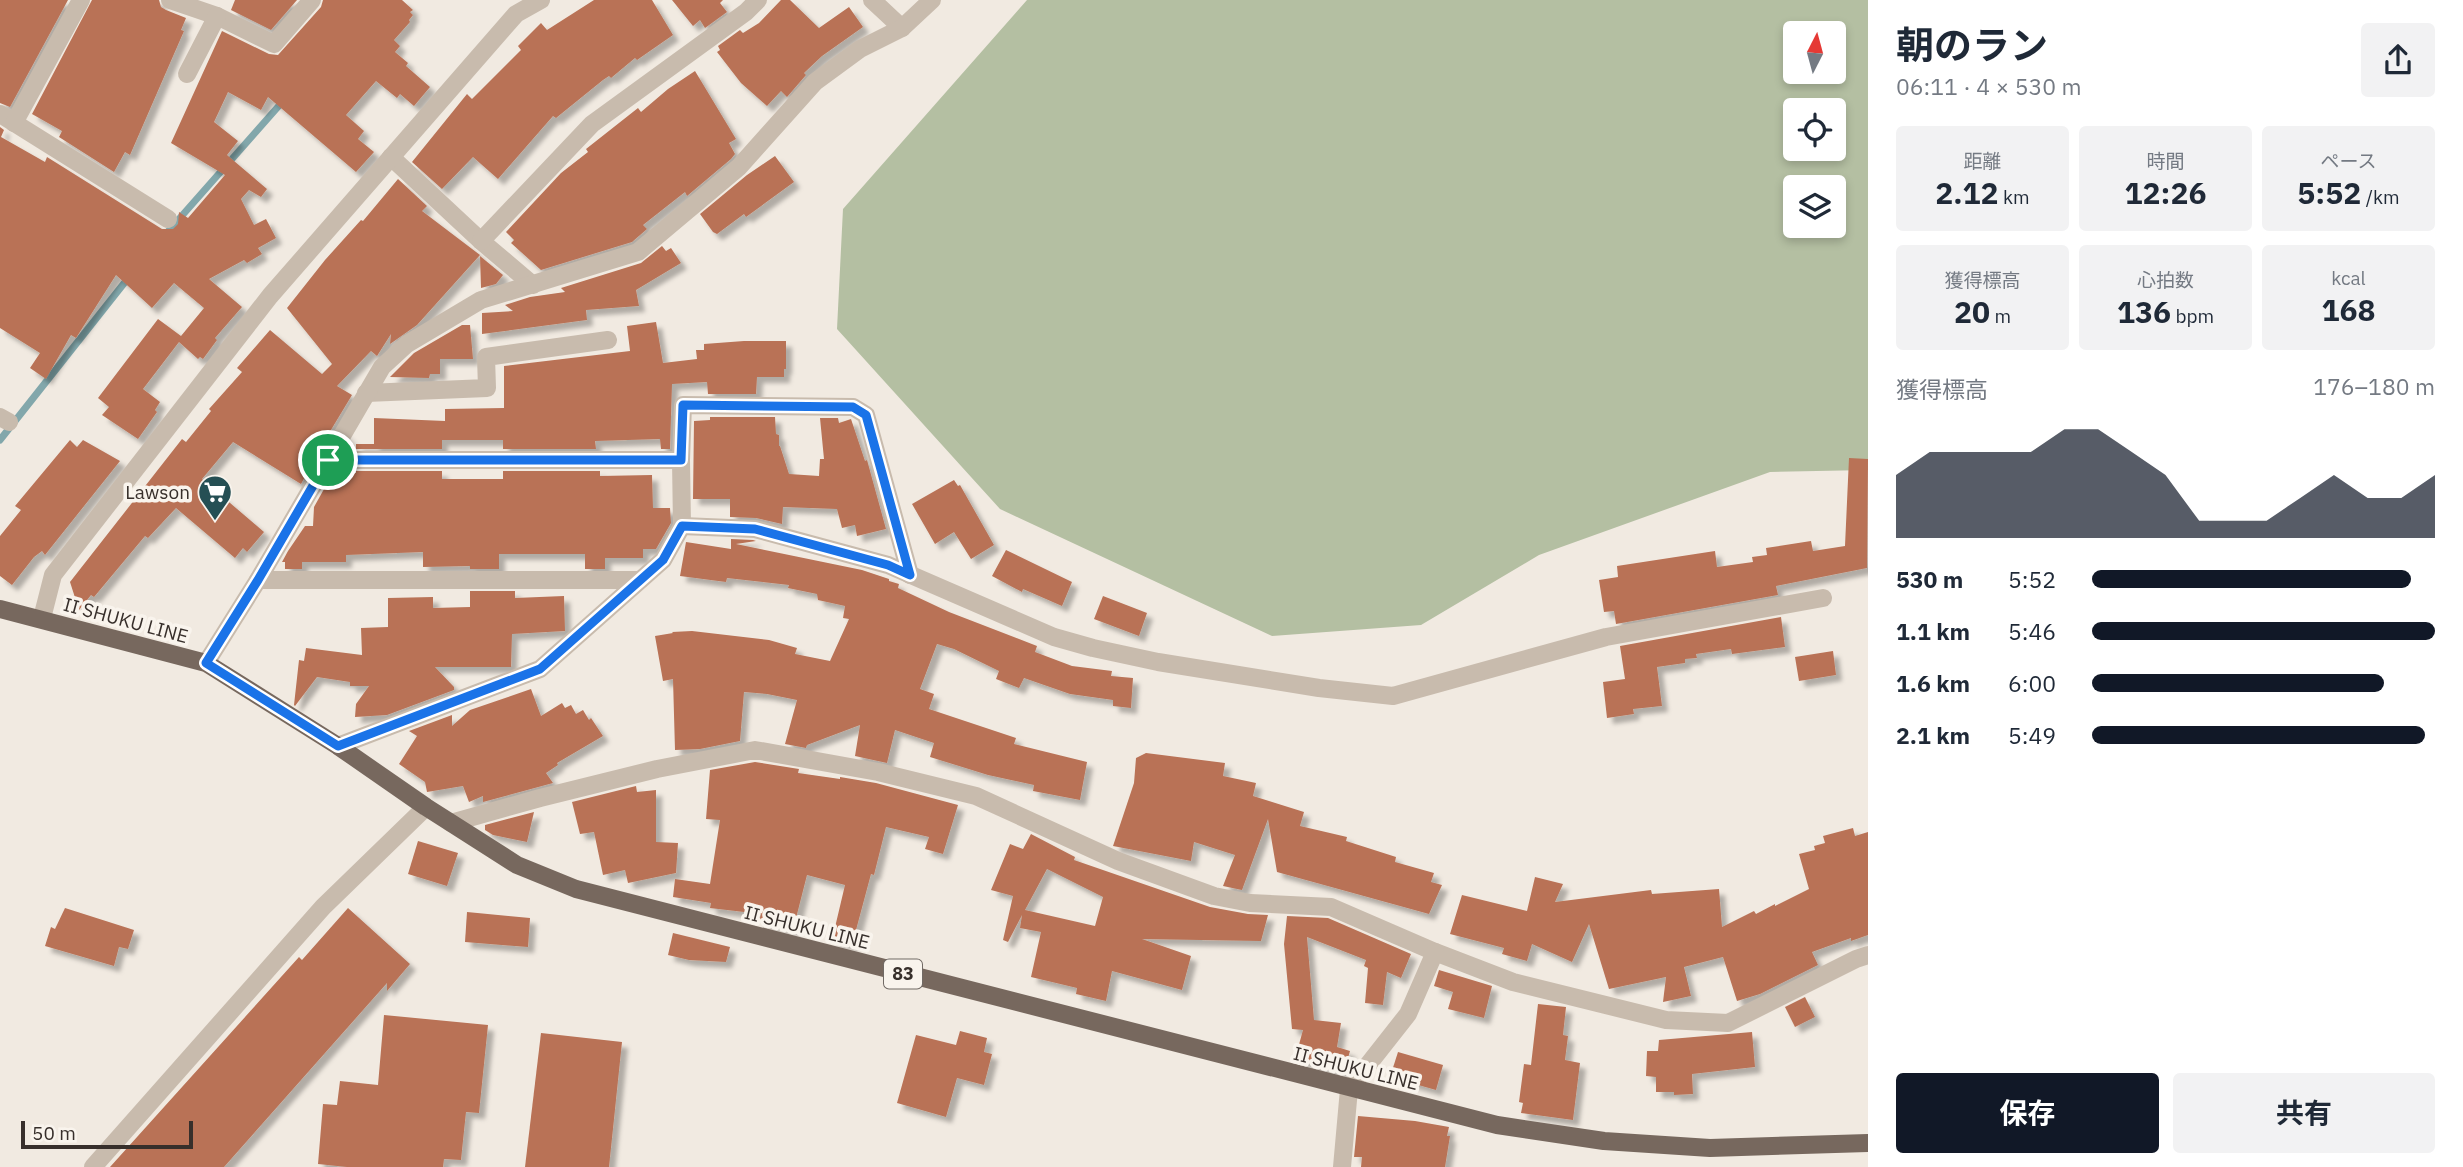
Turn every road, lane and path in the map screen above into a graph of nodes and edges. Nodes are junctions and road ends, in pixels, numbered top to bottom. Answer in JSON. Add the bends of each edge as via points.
{"nodes":[{"id":1,"x":81,"y":0,"type":"edge"},
{"id":2,"x":170,"y":0,"type":"edge"},
{"id":3,"x":312,"y":0,"type":"edge"},
{"id":4,"x":541,"y":0,"type":"edge"},
{"id":5,"x":758,"y":0,"type":"edge"},
{"id":6,"x":872,"y":0,"type":"edge"},
{"id":7,"x":932,"y":0,"type":"edge"},
{"id":8,"x":217,"y":16,"type":"junction"},
{"id":9,"x":902,"y":28,"type":"junction"},
{"id":10,"x":187,"y":74,"type":"dead end"},
{"id":11,"x":7,"y":119,"type":"edge"},
{"id":12,"x":391,"y":157,"type":"junction"},
{"id":13,"x":168,"y":219,"type":"dead end"},
{"id":14,"x":481,"y":241,"type":"junction"},
{"id":15,"x":533,"y":285,"type":"junction"},
{"id":16,"x":608,"y":340,"type":"dead end"},
{"id":17,"x":366,"y":393,"type":"junction"},
{"id":18,"x":328,"y":460,"type":"junction"},
{"id":19,"x":681,"y":460,"type":"junction"},
{"id":20,"x":682,"y":526,"type":"junction"},
{"id":21,"x":910,"y":575,"type":"junction"},
{"id":22,"x":258,"y":580,"type":"junction"},
{"id":23,"x":639,"y":580,"type":"junction"},
{"id":24,"x":1823,"y":598,"type":"dead end"},
{"id":25,"x":0,"y":609,"type":"edge"},
{"id":26,"x":42,"y":618,"type":"junction"},
{"id":27,"x":206,"y":663,"type":"junction"},
{"id":28,"x":338,"y":746,"type":"junction"},
{"id":29,"x":426,"y":807,"type":"junction"},
{"id":30,"x":451,"y":823,"type":"junction"},
{"id":31,"x":1435,"y":952,"type":"junction"},
{"id":32,"x":1868,"y":955,"type":"edge"},
{"id":33,"x":1349,"y":1089,"type":"junction"},
{"id":34,"x":1868,"y":1143,"type":"edge"},
{"id":35,"x":93,"y":1167,"type":"edge"},
{"id":36,"x":1342,"y":1167,"type":"edge"}],
"edges":[{"from":1,"to":11,"type":"street"},
{"from":2,"to":8,"type":"street"},
{"from":3,"to":8,"type":"street","via":[[275,44]]},
{"from":4,"to":12,"type":"street","via":[[516,15]]},
{"from":5,"to":14,"type":"street","via":[[592,124]]},
{"from":6,"to":9,"type":"street"},
{"from":7,"to":9,"type":"street"},
{"from":8,"to":10,"type":"street"},
{"from":9,"to":15,"type":"street","via":[[860,49],[815,82],[739,167],[638,252]]},
{"from":11,"to":13,"type":"street"},
{"from":12,"to":14,"type":"street"},
{"from":12,"to":26,"type":"street","via":[[270,296],[53,575]]},
{"from":14,"to":15,"type":"street"},
{"from":15,"to":17,"type":"street","via":[[481,300],[407,344],[382,367]]},
{"from":16,"to":17,"type":"street","via":[[486,357],[487,388]]},
{"from":17,"to":18,"type":"street"},
{"from":18,"to":19,"type":"street"},
{"from":18,"to":22,"type":"street"},
{"from":19,"to":20,"type":"street"},
{"from":19,"to":21,"type":"street","via":[[683,405],[853,407],[866,415]]},
{"from":20,"to":21,"type":"street","via":[[755,529]]},
{"from":20,"to":23,"type":"street","via":[[663,560]]},
{"from":21,"to":24,"type":"street","via":[[1055,638],[1093,648],[1158,663],[1393,696],[1606,637]]},
{"from":22,"to":23,"type":"street"},
{"from":22,"to":27,"type":"street"},
{"from":23,"to":28,"type":"street","via":[[540,669]]},
{"from":25,"to":26,"type":"main road","name":"II SHUKU LINE","number":"83"},
{"from":26,"to":27,"type":"main road","name":"II SHUKU LINE","number":"83"},
{"from":27,"to":28,"type":"main road","name":"II SHUKU LINE","number":"83"},
{"from":28,"to":29,"type":"main road","name":"II SHUKU LINE","number":"83"},
{"from":29,"to":30,"type":"main road","name":"II SHUKU LINE","number":"83"},
{"from":29,"to":35,"type":"street","via":[[324,907]]},
{"from":30,"to":31,"type":"street","via":[[644,773],[755,750],[878,772],[976,796],[1118,861],[1214,896],[1250,903],[1331,907]]},
{"from":30,"to":33,"type":"main road","name":"II SHUKU LINE","number":"83","via":[[517,865],[576,889]]},
{"from":31,"to":32,"type":"street","via":[[1513,982],[1666,1020],[1728,1023]]},
{"from":31,"to":33,"type":"street","via":[[1408,1014]]},
{"from":33,"to":34,"type":"main road","name":"II SHUKU LINE","number":"83","via":[[1497,1125],[1604,1141],[1710,1148]]},
{"from":33,"to":36,"type":"street"}]}
